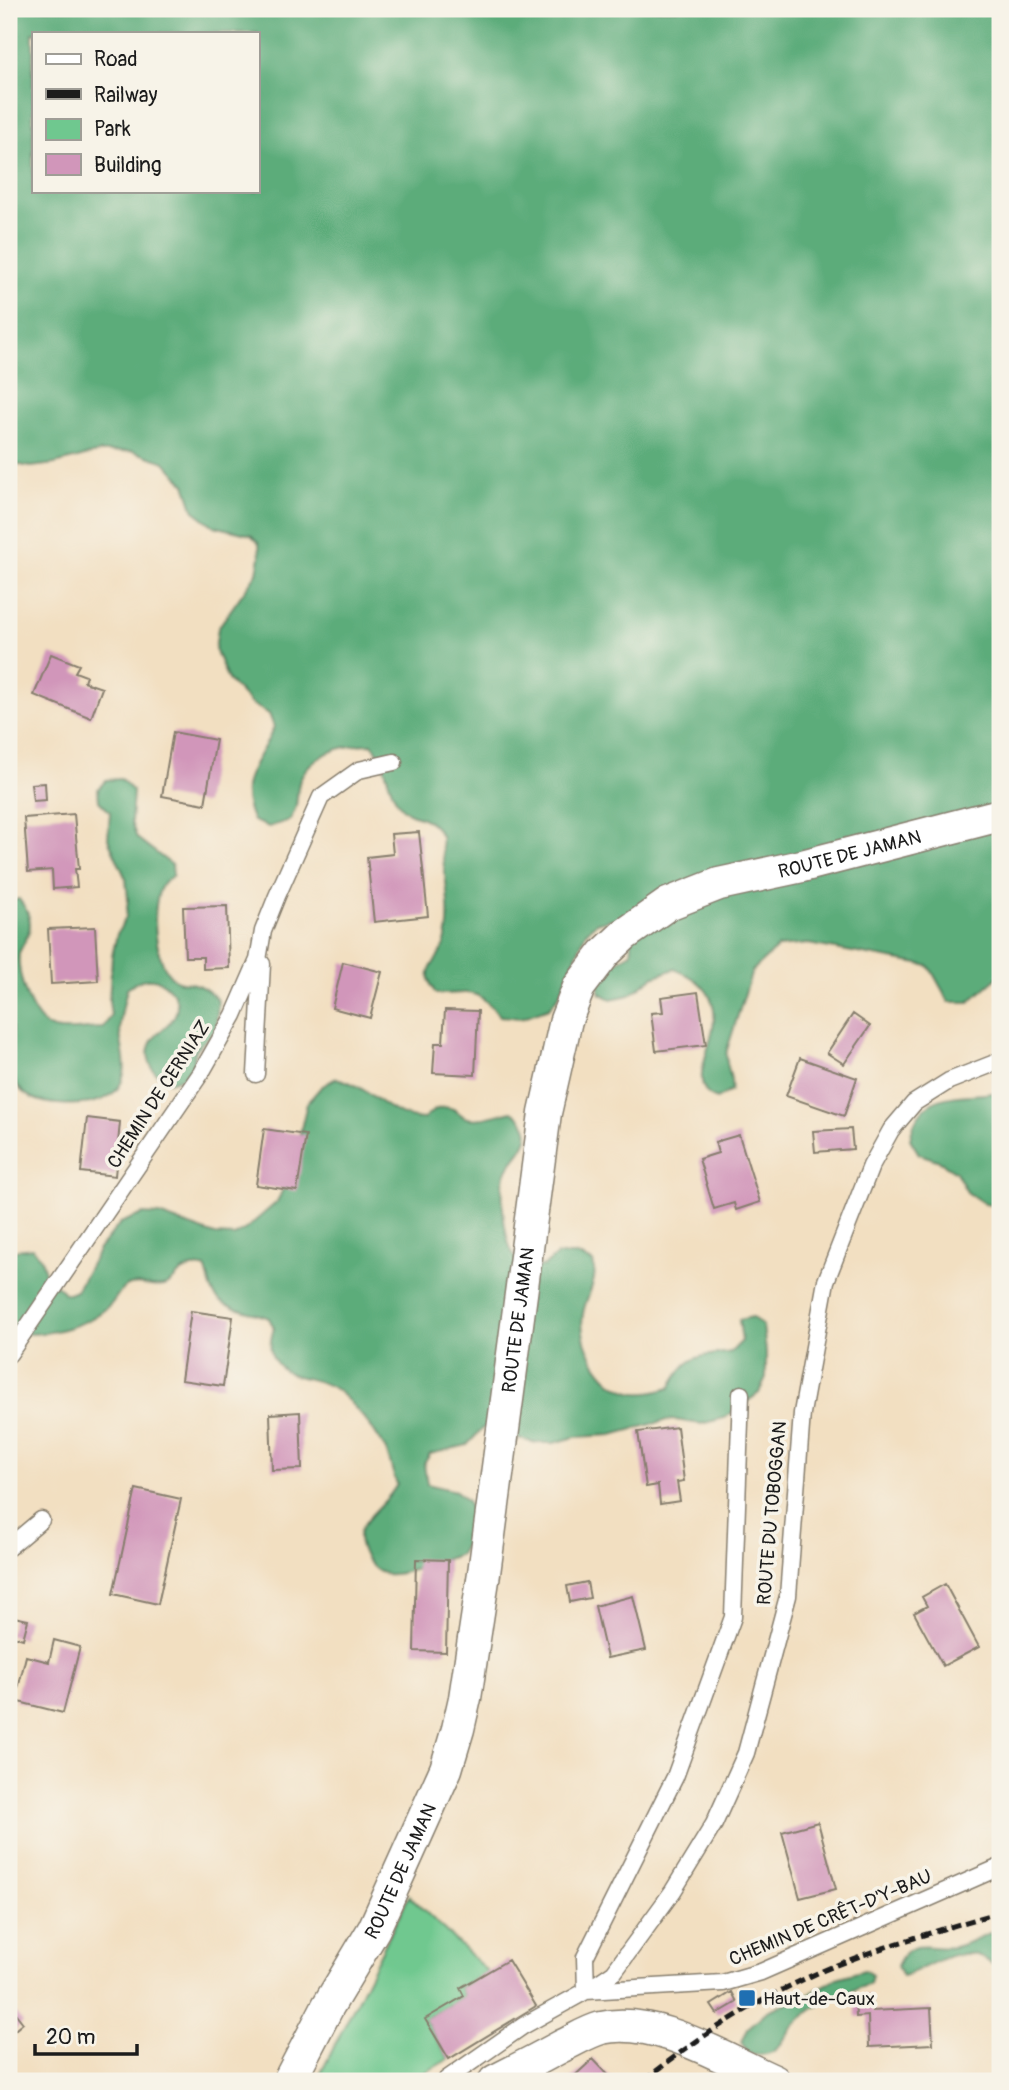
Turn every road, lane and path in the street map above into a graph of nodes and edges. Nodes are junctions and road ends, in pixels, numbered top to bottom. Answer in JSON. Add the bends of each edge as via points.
{"nodes":[{"id":1,"x":394,"y":762,"type":"dead end"},
{"id":2,"x":1000,"y":815,"type":"edge"},
{"id":3,"x":258,"y":960,"type":"junction"},
{"id":4,"x":1000,"y":1061,"type":"edge"},
{"id":5,"x":256,"y":1074,"type":"dead end"},
{"id":6,"x":9,"y":1354,"type":"edge"},
{"id":7,"x":741,"y":1394,"type":"dead end"},
{"id":8,"x":41,"y":1520,"type":"dead end"},
{"id":9,"x":9,"y":1547,"type":"edge"},
{"id":10,"x":1000,"y":1867,"type":"edge"},
{"id":11,"x":586,"y":1990,"type":"junction"},
{"id":12,"x":289,"y":2081,"type":"edge"},
{"id":13,"x":447,"y":2081,"type":"edge"},
{"id":14,"x":495,"y":2081,"type":"edge"},
{"id":15,"x":774,"y":2081,"type":"edge"}],
"edges":[{"from":1,"to":3,"type":"lane","name":"CHEMIN DE CERNIAZ","via":[[359,770],[321,797],[272,907]]},
{"from":2,"to":12,"type":"street","name":"ROUTE DE JAMAN","via":[[719,884],[668,904],[624,934],[579,987],[566,1020],[545,1113],[484,1573],[458,1729],[446,1769],[374,1929]]},
{"from":3,"to":5,"type":"lane","via":[[262,964]]},
{"from":3,"to":6,"type":"lane","name":"CHEMIN DE CERNIAZ","via":[[201,1073]]},
{"from":4,"to":11,"type":"lane","name":"ROUTE DU TOBOGGAN","via":[[949,1081],[914,1103],[891,1130],[871,1167],[826,1281],[802,1413],[788,1596],[746,1753],[714,1824],[673,1891],[614,1972]]},
{"from":7,"to":11,"type":"lane","via":[[733,1617],[675,1777],[584,1957]]},
{"from":8,"to":9,"type":"lane"},
{"from":10,"to":11,"type":"lane","name":"CHEMIN DE CRÊT-D'Y-BAU","via":[[761,1972],[723,1983]]},
{"from":11,"to":13,"type":"lane","name":"CHEMIN DE CRÊT-D'Y-BAU","via":[[523,2026]]},
{"from":14,"to":15,"type":"street","via":[[585,2034],[635,2026],[678,2038]]}]}
